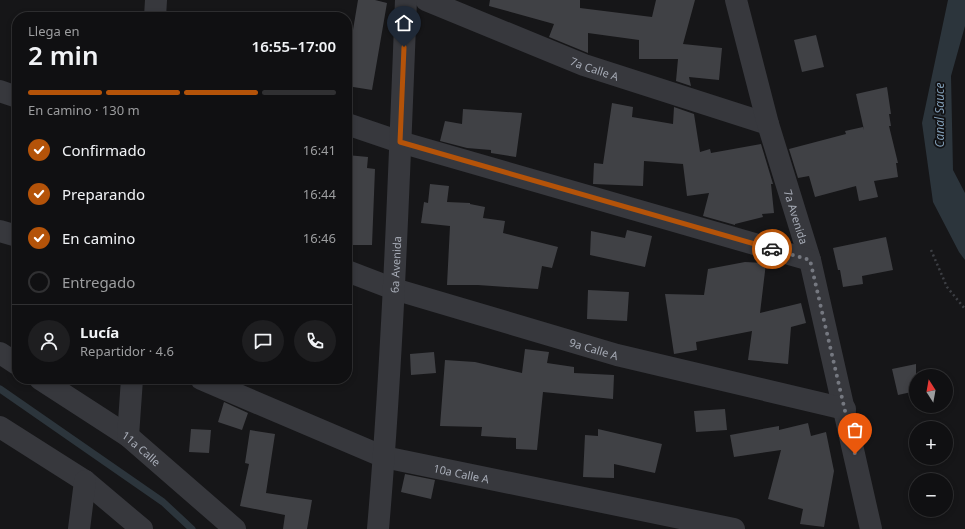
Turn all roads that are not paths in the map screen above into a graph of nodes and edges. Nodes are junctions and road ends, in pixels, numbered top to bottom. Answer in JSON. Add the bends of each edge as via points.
{"nodes":[{"id":1,"x":156,"y":0,"type":"edge"},
{"id":2,"x":406,"y":0,"type":"edge"},
{"id":3,"x":426,"y":0,"type":"edge"},
{"id":4,"x":736,"y":0,"type":"edge"},
{"id":5,"x":155,"y":12,"type":"edge"},
{"id":6,"x":0,"y":91,"type":"edge"},
{"id":7,"x":12,"y":95,"type":"edge"},
{"id":8,"x":768,"y":124,"type":"junction"},
{"id":9,"x":352,"y":126,"type":"edge"},
{"id":10,"x":400,"y":142,"type":"junction"},
{"id":11,"x":0,"y":231,"type":"edge"},
{"id":12,"x":12,"y":235,"type":"edge"},
{"id":13,"x":810,"y":260,"type":"junction"},
{"id":14,"x":352,"y":273,"type":"edge"},
{"id":15,"x":394,"y":289,"type":"junction"},
{"id":16,"x":0,"y":353,"type":"edge"},
{"id":17,"x":12,"y":361,"type":"edge"},
{"id":18,"x":48,"y":384,"type":"edge"},
{"id":19,"x":132,"y":384,"type":"edge"},
{"id":20,"x":213,"y":384,"type":"edge"},
{"id":21,"x":845,"y":409,"type":"junction"},
{"id":22,"x":0,"y":427,"type":"edge"},
{"id":23,"x":128,"y":436,"type":"junction"},
{"id":24,"x":384,"y":457,"type":"junction"},
{"id":25,"x":85,"y":481,"type":"junction"},
{"id":26,"x":79,"y":529,"type":"edge"},
{"id":27,"x":142,"y":529,"type":"edge"},
{"id":28,"x":235,"y":529,"type":"edge"},
{"id":29,"x":378,"y":529,"type":"edge"},
{"id":30,"x":734,"y":529,"type":"edge"},
{"id":31,"x":871,"y":529,"type":"edge"}],
"edges":[{"from":1,"to":5,"type":"street"},
{"from":2,"to":10,"type":"street","name":"6a Avenida"},
{"from":3,"to":8,"type":"street","name":"7a Calle A","via":[[584,65]]},
{"from":4,"to":8,"type":"street","name":"7a Avenida"},
{"from":6,"to":7,"type":"street"},
{"from":8,"to":13,"type":"street","name":"7a Avenida"},
{"from":9,"to":10,"type":"street"},
{"from":10,"to":13,"type":"street"},
{"from":10,"to":15,"type":"street","name":"6a Avenida"},
{"from":11,"to":12,"type":"street"},
{"from":13,"to":21,"type":"street","name":"7a Avenida"},
{"from":14,"to":15,"type":"street","name":"9a Calle A"},
{"from":15,"to":21,"type":"street","name":"9a Calle A","via":[[617,355]]},
{"from":15,"to":24,"type":"street","name":"6a Avenida"},
{"from":16,"to":17,"type":"street"},
{"from":18,"to":23,"type":"street","name":"11a Calle"},
{"from":19,"to":23,"type":"street"},
{"from":20,"to":24,"type":"street","name":"10a Calle A"},
{"from":21,"to":31,"type":"street","name":"7a Avenida"},
{"from":22,"to":25,"type":"street"},
{"from":23,"to":28,"type":"street","name":"11a Calle"},
{"from":24,"to":29,"type":"street","name":"6a Avenida"},
{"from":24,"to":30,"type":"street","name":"10a Calle A"},
{"from":25,"to":26,"type":"street"},
{"from":25,"to":27,"type":"street"}]}
